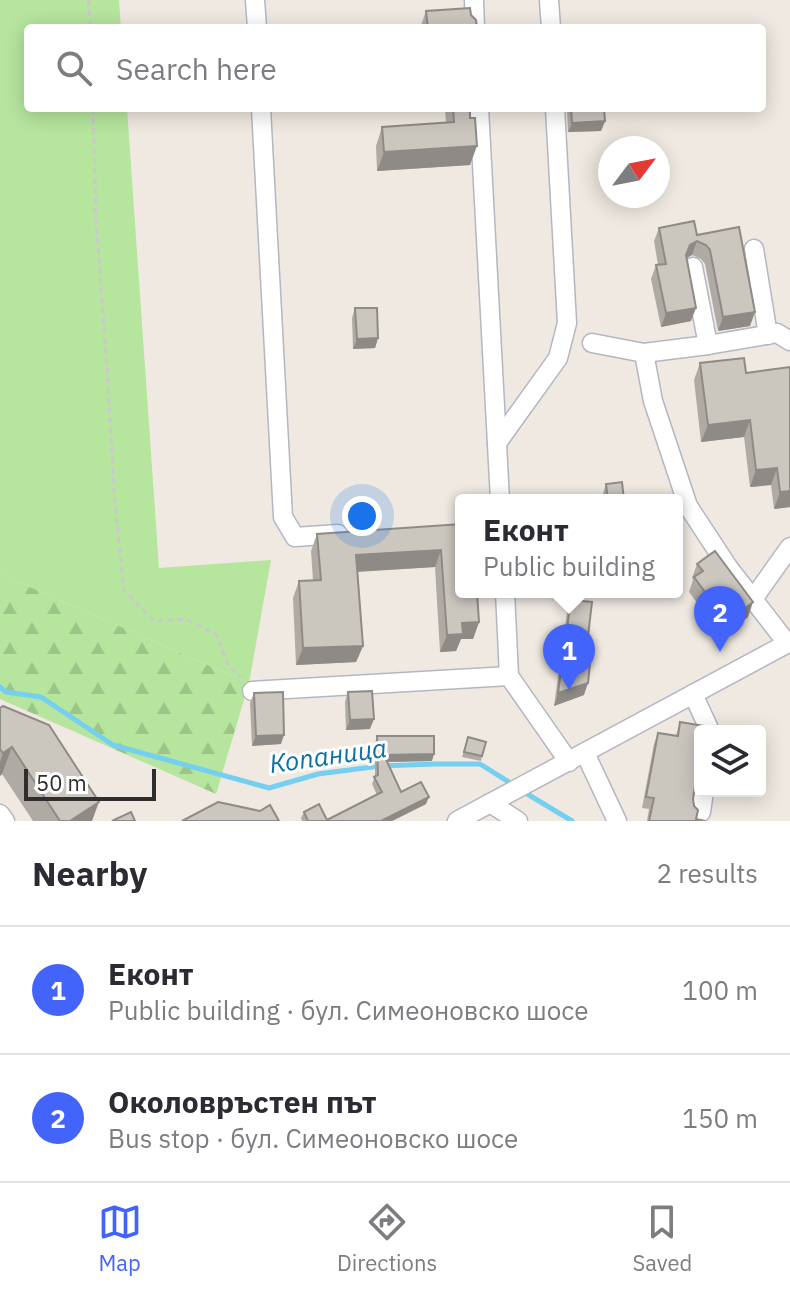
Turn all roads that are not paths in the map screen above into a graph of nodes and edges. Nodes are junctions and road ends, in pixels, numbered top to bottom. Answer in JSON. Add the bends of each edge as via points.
{"nodes":[{"id":1,"x":255,"y":0,"type":"edge"},
{"id":2,"x":474,"y":0,"type":"edge"},
{"id":3,"x":549,"y":0,"type":"edge"},
{"id":4,"x":257,"y":24,"type":"edge"},
{"id":5,"x":475,"y":24,"type":"edge"},
{"id":6,"x":551,"y":24,"type":"edge"},
{"id":7,"x":261,"y":112,"type":"edge"},
{"id":8,"x":479,"y":112,"type":"edge"},
{"id":9,"x":555,"y":112,"type":"edge"},
{"id":10,"x":754,"y":249,"type":"dead end"},
{"id":11,"x":693,"y":267,"type":"dead end"},
{"id":12,"x":768,"y":335,"type":"junction"},
{"id":13,"x":790,"y":342,"type":"edge"},
{"id":14,"x":592,"y":343,"type":"dead end"},
{"id":15,"x":708,"y":345,"type":"junction"},
{"id":16,"x":644,"y":353,"type":"junction"},
{"id":17,"x":497,"y":443,"type":"junction"},
{"id":18,"x":500,"y":494,"type":"edge"},
{"id":19,"x":355,"y":533,"type":"edge"},
{"id":20,"x":790,"y":547,"type":"edge"},
{"id":21,"x":505,"y":598,"type":"edge"},
{"id":22,"x":753,"y":599,"type":"junction"},
{"id":23,"x":789,"y":643,"type":"edge"},
{"id":24,"x":509,"y":676,"type":"junction"},
{"id":25,"x":252,"y":691,"type":"edge"},
{"id":26,"x":693,"y":694,"type":"junction"},
{"id":27,"x":707,"y":725,"type":"edge"},
{"id":28,"x":577,"y":757,"type":"junction"},
{"id":29,"x":703,"y":797,"type":"edge"},
{"id":30,"x":490,"y":803,"type":"junction"},
{"id":31,"x":701,"y":812,"type":"edge"},
{"id":32,"x":0,"y":814,"type":"edge"},
{"id":33,"x":5,"y":821,"type":"edge"},
{"id":34,"x":457,"y":821,"type":"edge"},
{"id":35,"x":518,"y":821,"type":"edge"},
{"id":36,"x":617,"y":821,"type":"edge"}],
"edges":[{"from":1,"to":4,"type":"street"},
{"from":2,"to":5,"type":"street"},
{"from":3,"to":6,"type":"street"},
{"from":7,"to":19,"type":"street","via":[[283,517],[295,537]]},
{"from":8,"to":17,"type":"street"},
{"from":9,"to":17,"type":"street","via":[[567,323],[558,358]]},
{"from":10,"to":12,"type":"street"},
{"from":11,"to":15,"type":"street"},
{"from":12,"to":13,"type":"street","via":[[777,333]]},
{"from":12,"to":15,"type":"street"},
{"from":14,"to":16,"type":"street"},
{"from":15,"to":16,"type":"street"},
{"from":16,"to":22,"type":"street","via":[[653,401],[688,506]]},
{"from":17,"to":18,"type":"street"},
{"from":20,"to":22,"type":"street"},
{"from":21,"to":24,"type":"street"},
{"from":22,"to":23,"type":"street"},
{"from":23,"to":26,"type":"street"},
{"from":24,"to":25,"type":"street"},
{"from":24,"to":28,"type":"street"},
{"from":26,"to":27,"type":"street"},
{"from":26,"to":28,"type":"street"},
{"from":28,"to":30,"type":"street"},
{"from":28,"to":36,"type":"street"},
{"from":29,"to":31,"type":"street"},
{"from":30,"to":34,"type":"street"},
{"from":30,"to":35,"type":"street"},
{"from":32,"to":33,"type":"street"}]}
